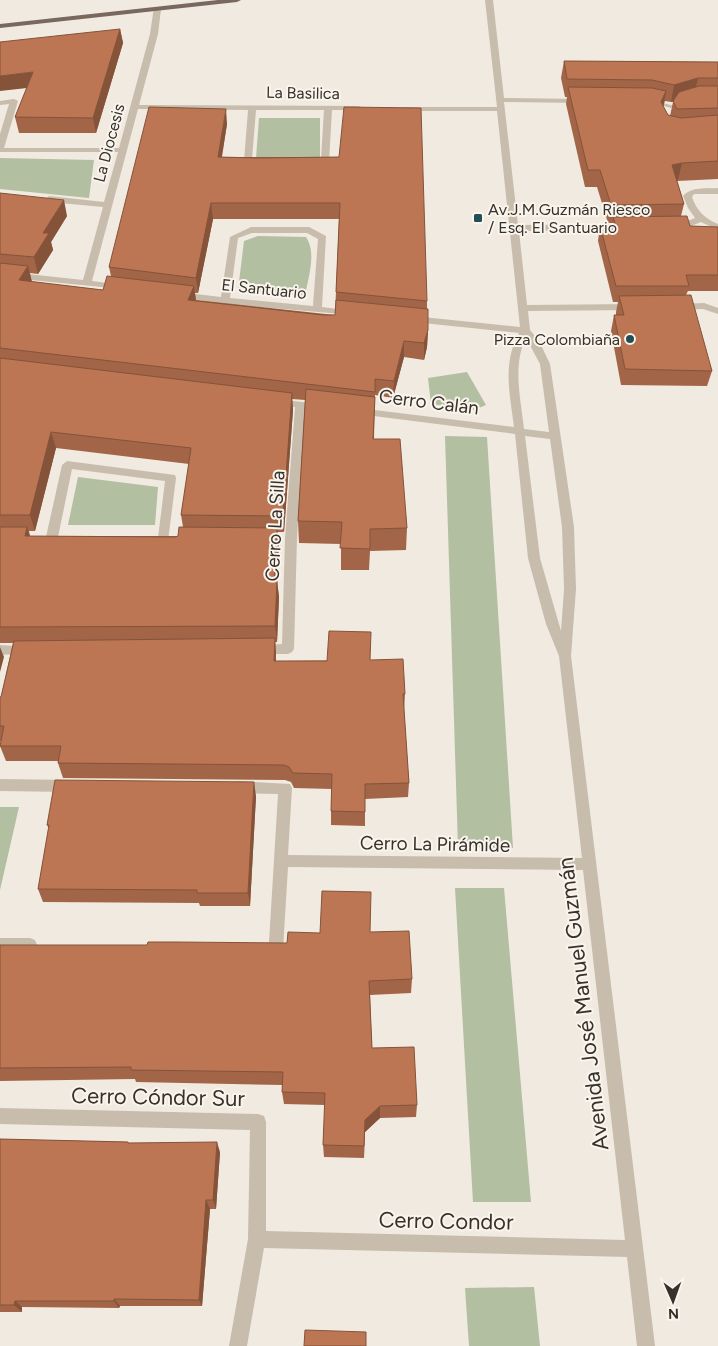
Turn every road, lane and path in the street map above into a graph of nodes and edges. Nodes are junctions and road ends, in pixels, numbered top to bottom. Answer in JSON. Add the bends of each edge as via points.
{"nodes":[{"id":1,"x":237,"y":0,"type":"edge"},
{"id":2,"x":489,"y":0,"type":"edge"},
{"id":3,"x":156,"y":9,"type":"junction"},
{"id":4,"x":0,"y":26,"type":"edge"},
{"id":5,"x":500,"y":100,"type":"junction"},
{"id":6,"x":586,"y":101,"type":"edge"},
{"id":7,"x":640,"y":101,"type":"edge"},
{"id":8,"x":0,"y":102,"type":"edge"},
{"id":9,"x":134,"y":107,"type":"junction"},
{"id":10,"x":252,"y":107,"type":"junction"},
{"id":11,"x":672,"y":107,"type":"edge"},
{"id":12,"x":328,"y":108,"type":"junction"},
{"id":13,"x":364,"y":108,"type":"edge"},
{"id":14,"x":392,"y":109,"type":"edge"},
{"id":15,"x":501,"y":109,"type":"junction"},
{"id":16,"x":0,"y":149,"type":"edge"},
{"id":17,"x":123,"y":150,"type":"junction"},
{"id":18,"x":267,"y":161,"type":"edge"},
{"id":19,"x":306,"y":162,"type":"edge"},
{"id":20,"x":718,"y":191,"type":"edge"},
{"id":21,"x":40,"y":198,"type":"edge"},
{"id":22,"x":108,"y":204,"type":"junction"},
{"id":23,"x":699,"y":220,"type":"junction"},
{"id":24,"x":621,"y":227,"type":"edge"},
{"id":25,"x":661,"y":227,"type":"edge"},
{"id":26,"x":718,"y":227,"type":"edge"},
{"id":27,"x":514,"y":228,"type":"junction"},
{"id":28,"x":0,"y":274,"type":"edge"},
{"id":29,"x":87,"y":283,"type":"junction"},
{"id":30,"x":126,"y":288,"type":"edge"},
{"id":31,"x":166,"y":293,"type":"edge"},
{"id":32,"x":225,"y":301,"type":"junction"},
{"id":33,"x":645,"y":307,"type":"edge"},
{"id":34,"x":665,"y":307,"type":"edge"},
{"id":35,"x":523,"y":308,"type":"junction"},
{"id":36,"x":317,"y":310,"type":"junction"},
{"id":37,"x":718,"y":311,"type":"edge"},
{"id":38,"x":356,"y":314,"type":"edge"},
{"id":39,"x":405,"y":318,"type":"edge"},
{"id":40,"x":525,"y":331,"type":"junction"},
{"id":41,"x":262,"y":400,"type":"edge"},
{"id":42,"x":300,"y":404,"type":"junction"},
{"id":43,"x":329,"y":408,"type":"edge"},
{"id":44,"x":349,"y":410,"type":"edge"},
{"id":45,"x":520,"y":432,"type":"junction"},
{"id":46,"x":556,"y":436,"type":"junction"},
{"id":47,"x":52,"y":537,"type":"edge"},
{"id":48,"x":164,"y":538,"type":"edge"},
{"id":49,"x":249,"y":649,"type":"edge"},
{"id":50,"x":0,"y":650,"type":"edge"},
{"id":51,"x":43,"y":650,"type":"edge"},
{"id":52,"x":565,"y":656,"type":"junction"},
{"id":53,"x":0,"y":785,"type":"edge"},
{"id":54,"x":79,"y":786,"type":"edge"},
{"id":55,"x":226,"y":787,"type":"edge"},
{"id":56,"x":280,"y":861,"type":"junction"},
{"id":57,"x":590,"y":864,"type":"junction"},
{"id":58,"x":0,"y":945,"type":"edge"},
{"id":59,"x":49,"y":945,"type":"edge"},
{"id":60,"x":246,"y":948,"type":"edge"},
{"id":61,"x":0,"y":1116,"type":"edge"},
{"id":62,"x":257,"y":1239,"type":"junction"},
{"id":63,"x":635,"y":1248,"type":"junction"},
{"id":64,"x":238,"y":1346,"type":"edge"},
{"id":65,"x":646,"y":1346,"type":"edge"}],
"edges":[{"from":1,"to":3,"type":"main road"},
{"from":2,"to":5,"type":"street","name":"Avenida José Manuel Guzmán"},
{"from":3,"to":4,"type":"main road"},
{"from":3,"to":9,"type":"street","name":"La Diocesis","via":[[154,34]]},
{"from":5,"to":6,"type":"street"},
{"from":5,"to":15,"type":"street","name":"Avenida José Manuel Guzmán"},
{"from":7,"to":11,"type":"street"},
{"from":8,"to":16,"type":"street","via":[[14,101]]},
{"from":9,"to":10,"type":"street","name":"La Basilica"},
{"from":9,"to":17,"type":"street","name":"La Diocesis"},
{"from":10,"to":12,"type":"street","name":"La Basilica"},
{"from":10,"to":18,"type":"street","via":[[248,161]]},
{"from":12,"to":13,"type":"street","name":"La Basilica"},
{"from":12,"to":19,"type":"street","via":[[325,162]]},
{"from":14,"to":15,"type":"street"},
{"from":15,"to":27,"type":"street","name":"Avenida José Manuel Guzmán"},
{"from":16,"to":17,"type":"street"},
{"from":17,"to":22,"type":"street","name":"La Diocesis"},
{"from":20,"to":23,"type":"street","via":[[692,192],[687,196]]},
{"from":21,"to":22,"type":"street"},
{"from":22,"to":29,"type":"street","name":"La Diocesis"},
{"from":23,"to":25,"type":"street","via":[[681,227]]},
{"from":23,"to":26,"type":"street"},
{"from":24,"to":27,"type":"street"},
{"from":27,"to":35,"type":"street","name":"Avenida José Manuel Guzmán"},
{"from":28,"to":29,"type":"street"},
{"from":29,"to":30,"type":"street"},
{"from":31,"to":32,"type":"street","name":"El Santuario"},
{"from":32,"to":36,"type":"street","name":"El Santuario"},
{"from":32,"to":36,"type":"street","via":[[234,237],[251,230],[309,230],[323,238]]},
{"from":33,"to":35,"type":"street"},
{"from":34,"to":37,"type":"street","via":[[704,306]]},
{"from":35,"to":40,"type":"street","name":"Avenida José Manuel Guzmán"},
{"from":36,"to":38,"type":"street","name":"El Santuario"},
{"from":39,"to":40,"type":"street"},
{"from":40,"to":45,"type":"street","name":"Avenida José Manuel Guzmán","via":[[514,360]]},
{"from":40,"to":46,"type":"street","name":"Avenida José Manuel Guzmán","via":[[546,364]]},
{"from":41,"to":42,"type":"street"},
{"from":42,"to":43,"type":"street"},
{"from":42,"to":49,"type":"street","name":"Cerro La Silla","via":[[286,538],[288,649]]},
{"from":44,"to":45,"type":"street","name":"Cerro Calán"},
{"from":45,"to":46,"type":"street","name":"Cerro Calán"},
{"from":45,"to":52,"type":"street","name":"Avenida José Manuel Guzmán","via":[[534,558],[552,624]]},
{"from":46,"to":52,"type":"street","name":"Avenida José Manuel Guzmán","via":[[570,558]]},
{"from":47,"to":48,"type":"street","via":[[67,466],[171,478]]},
{"from":50,"to":51,"type":"street","via":[[12,655]]},
{"from":52,"to":57,"type":"street","name":"Avenida José Manuel Guzmán"},
{"from":53,"to":54,"type":"street"},
{"from":55,"to":56,"type":"street","via":[[285,788]]},
{"from":56,"to":57,"type":"street","name":"Cerro La Pirámide"},
{"from":56,"to":60,"type":"street","via":[[276,949]]},
{"from":57,"to":63,"type":"street","name":"Avenida José Manuel Guzmán"},
{"from":58,"to":59,"type":"street"},
{"from":61,"to":62,"type":"street","name":"Cerro Cóndor Sur","via":[[258,1122]]},
{"from":62,"to":63,"type":"street","name":"Cerro Condor"},
{"from":62,"to":64,"type":"street"},
{"from":63,"to":65,"type":"street","name":"Avenida José Manuel Guzmán"}]}
